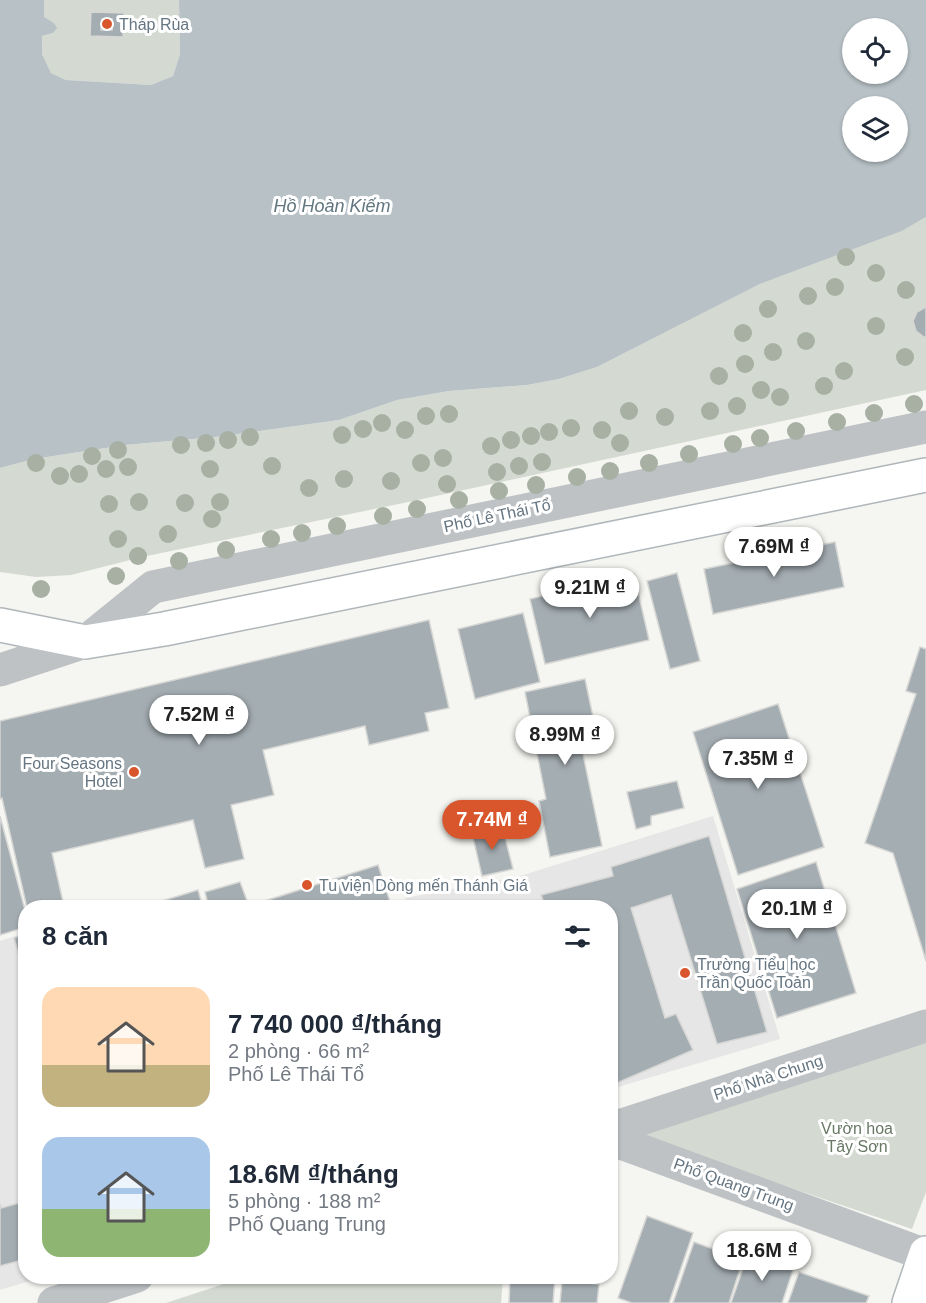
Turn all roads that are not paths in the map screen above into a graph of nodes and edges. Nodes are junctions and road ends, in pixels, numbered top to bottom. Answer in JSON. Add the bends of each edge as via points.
{"nodes":[{"id":1,"x":926,"y":427,"type":"edge"},
{"id":2,"x":926,"y":476,"type":"edge"},
{"id":3,"x":0,"y":625,"type":"edge"},
{"id":4,"x":85,"y":642,"type":"junction"},
{"id":5,"x":0,"y":670,"type":"edge"},
{"id":6,"x":926,"y":1026,"type":"edge"},
{"id":7,"x":618,"y":1126,"type":"edge"},
{"id":8,"x":618,"y":1142,"type":"edge"},
{"id":9,"x":926,"y":1254,"type":"edge"},
{"id":10,"x":112,"y":1284,"type":"edge"},
{"id":11,"x":54,"y":1303,"type":"edge"},
{"id":12,"x":909,"y":1303,"type":"edge"}],
"edges":[{"from":1,"to":4,"type":"street","name":"Phố Lê Thái Tổ","via":[[153,587]]},
{"from":2,"to":4,"type":"main road"},
{"from":3,"to":4,"type":"main road"},
{"from":4,"to":5,"type":"street"},
{"from":6,"to":7,"type":"street","name":"Phố Nhà Chung"},
{"from":8,"to":9,"type":"street","name":"Phố Quang Trung"},
{"from":9,"to":12,"type":"main road"},
{"from":10,"to":11,"type":"street"}]}
